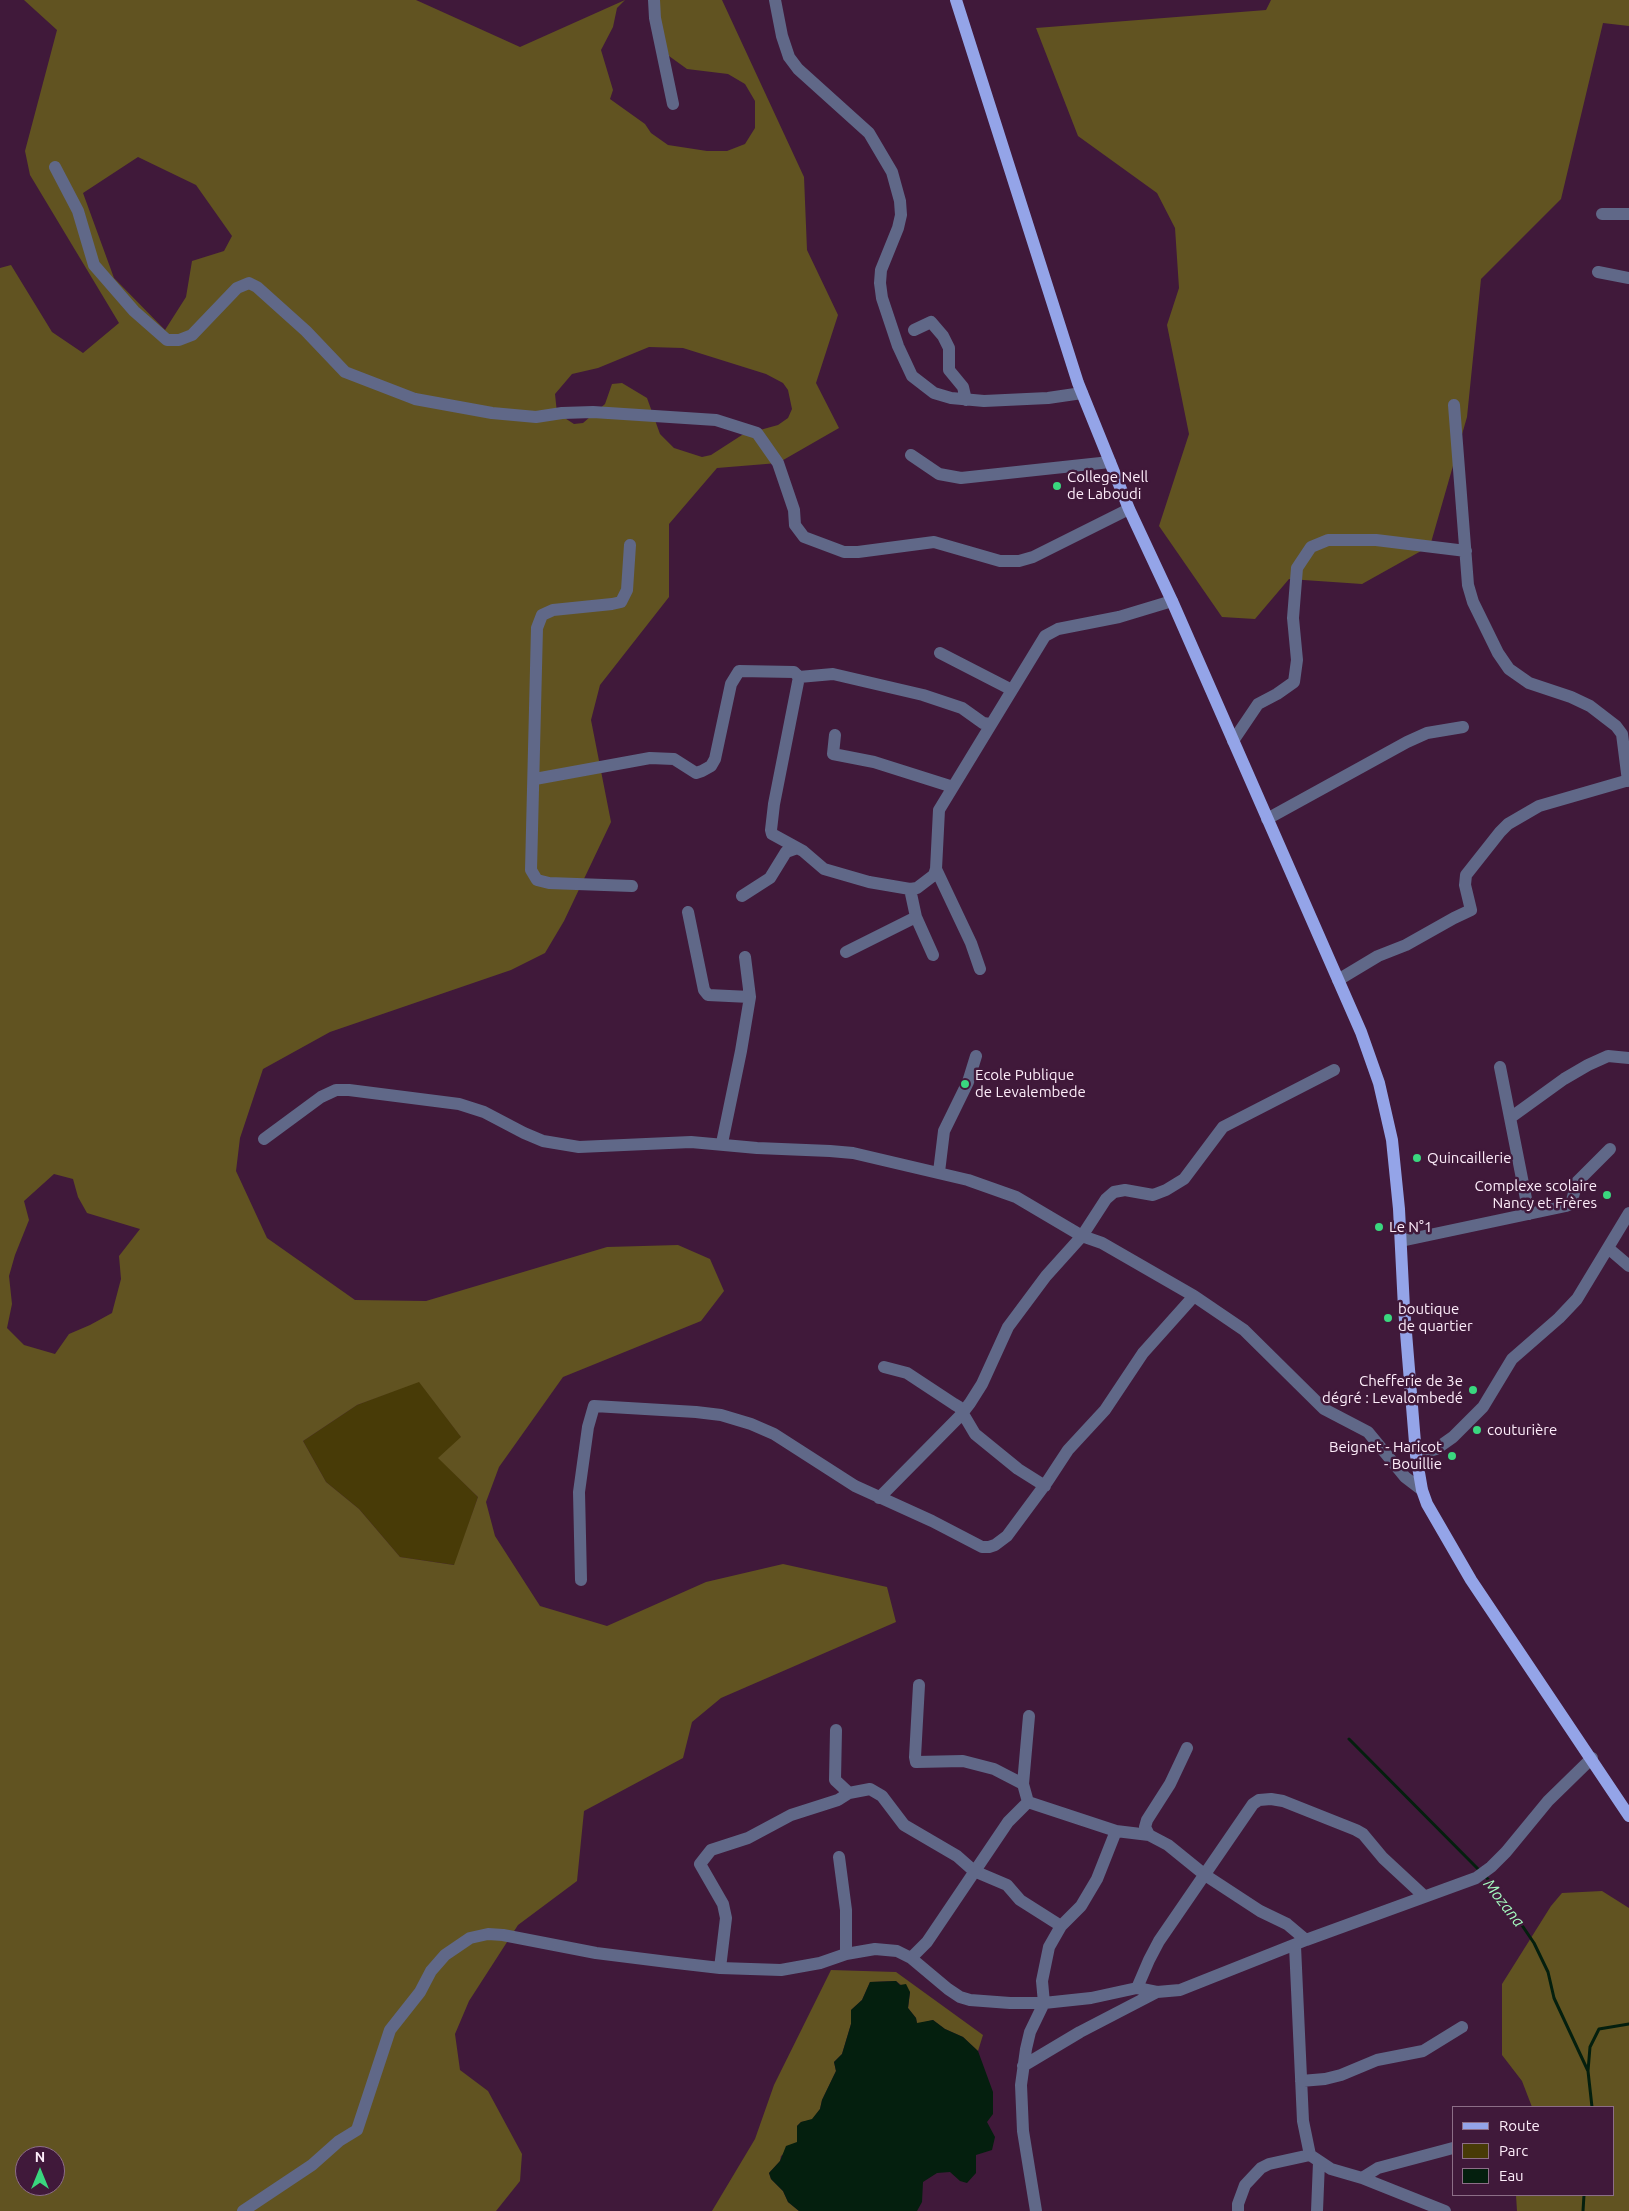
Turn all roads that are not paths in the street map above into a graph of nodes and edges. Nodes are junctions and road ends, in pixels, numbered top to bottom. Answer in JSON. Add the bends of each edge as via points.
{"nodes":[{"id":1,"x":654,"y":0,"type":"edge"},
{"id":2,"x":775,"y":0,"type":"edge"},
{"id":3,"x":956,"y":0,"type":"edge"},
{"id":4,"x":673,"y":104,"type":"dead end"},
{"id":5,"x":55,"y":167,"type":"dead end"},
{"id":6,"x":1602,"y":214,"type":"dead end"},
{"id":7,"x":1629,"y":214,"type":"edge"},
{"id":8,"x":1598,"y":272,"type":"dead end"},
{"id":9,"x":1629,"y":278,"type":"edge"},
{"id":10,"x":914,"y":330,"type":"dead end"},
{"id":11,"x":1082,"y":393,"type":"junction"},
{"id":12,"x":966,"y":400,"type":"junction"},
{"id":13,"x":1454,"y":405,"type":"dead end"},
{"id":14,"x":912,"y":455,"type":"dead end"},
{"id":15,"x":1110,"y":462,"type":"junction"},
{"id":16,"x":1129,"y":508,"type":"junction"},
{"id":17,"x":630,"y":545,"type":"dead end"},
{"id":18,"x":1466,"y":550,"type":"junction"},
{"id":19,"x":1172,"y":601,"type":"junction"},
{"id":20,"x":940,"y":653,"type":"dead end"},
{"id":21,"x":799,"y":677,"type":"junction"},
{"id":22,"x":1012,"y":690,"type":"junction"},
{"id":23,"x":990,"y":724,"type":"junction"},
{"id":24,"x":1463,"y":727,"type":"dead end"},
{"id":25,"x":835,"y":735,"type":"dead end"},
{"id":26,"x":1233,"y":741,"type":"junction"},
{"id":27,"x":535,"y":779,"type":"junction"},
{"id":28,"x":1629,"y":780,"type":"edge"},
{"id":29,"x":953,"y":787,"type":"junction"},
{"id":30,"x":1267,"y":819,"type":"junction"},
{"id":31,"x":796,"y":848,"type":"junction"},
{"id":32,"x":936,"y":869,"type":"junction"},
{"id":33,"x":632,"y":886,"type":"dead end"},
{"id":34,"x":910,"y":889,"type":"junction"},
{"id":35,"x":742,"y":896,"type":"dead end"},
{"id":36,"x":688,"y":912,"type":"dead end"},
{"id":37,"x":916,"y":917,"type":"junction"},
{"id":38,"x":846,"y":952,"type":"dead end"},
{"id":39,"x":933,"y":955,"type":"dead end"},
{"id":40,"x":745,"y":957,"type":"dead end"},
{"id":41,"x":980,"y":969,"type":"dead end"},
{"id":42,"x":1338,"y":980,"type":"junction"},
{"id":43,"x":750,"y":997,"type":"junction"},
{"id":44,"x":976,"y":1056,"type":"dead end"},
{"id":45,"x":1629,"y":1058,"type":"edge"},
{"id":46,"x":1500,"y":1067,"type":"dead end"},
{"id":47,"x":1334,"y":1070,"type":"dead end"},
{"id":48,"x":1510,"y":1118,"type":"junction"},
{"id":49,"x":264,"y":1139,"type":"dead end"},
{"id":50,"x":722,"y":1143,"type":"junction"},
{"id":51,"x":1610,"y":1149,"type":"dead end"},
{"id":52,"x":939,"y":1172,"type":"junction"},
{"id":53,"x":1629,"y":1213,"type":"edge"},
{"id":54,"x":1529,"y":1214,"type":"junction"},
{"id":55,"x":1082,"y":1236,"type":"junction"},
{"id":56,"x":1401,"y":1241,"type":"junction"},
{"id":57,"x":1608,"y":1248,"type":"junction"},
{"id":58,"x":1629,"y":1266,"type":"edge"},
{"id":59,"x":1194,"y":1296,"type":"junction"},
{"id":60,"x":884,"y":1367,"type":"dead end"},
{"id":61,"x":962,"y":1414,"type":"junction"},
{"id":62,"x":1416,"y":1455,"type":"junction"},
{"id":63,"x":1044,"y":1486,"type":"junction"},
{"id":64,"x":1422,"y":1490,"type":"junction"},
{"id":65,"x":879,"y":1498,"type":"junction"},
{"id":66,"x":582,"y":1580,"type":"dead end"},
{"id":67,"x":919,"y":1685,"type":"dead end"},
{"id":68,"x":1029,"y":1716,"type":"dead end"},
{"id":69,"x":836,"y":1730,"type":"dead end"},
{"id":70,"x":1187,"y":1748,"type":"dead end"},
{"id":71,"x":1592,"y":1758,"type":"junction"},
{"id":72,"x":1023,"y":1784,"type":"junction"},
{"id":73,"x":849,"y":1793,"type":"junction"},
{"id":74,"x":1028,"y":1802,"type":"junction"},
{"id":75,"x":1628,"y":1812,"type":"edge"},
{"id":76,"x":1116,"y":1831,"type":"junction"},
{"id":77,"x":1148,"y":1835,"type":"junction"},
{"id":78,"x":839,"y":1857,"type":"dead end"},
{"id":79,"x":974,"y":1871,"type":"junction"},
{"id":80,"x":1205,"y":1875,"type":"junction"},
{"id":81,"x":1424,"y":1896,"type":"junction"},
{"id":82,"x":1061,"y":1926,"type":"junction"},
{"id":83,"x":1301,"y":1943,"type":"junction"},
{"id":84,"x":846,"y":1954,"type":"junction"},
{"id":85,"x":911,"y":1958,"type":"junction"},
{"id":86,"x":720,"y":1968,"type":"junction"},
{"id":87,"x":1137,"y":1988,"type":"junction"},
{"id":88,"x":1157,"y":1992,"type":"junction"},
{"id":89,"x":1044,"y":2003,"type":"junction"},
{"id":90,"x":1462,"y":2028,"type":"dead end"},
{"id":91,"x":1022,"y":2066,"type":"junction"},
{"id":92,"x":1302,"y":2081,"type":"junction"},
{"id":93,"x":1452,"y":2148,"type":"edge"},
{"id":94,"x":1315,"y":2159,"type":"junction"},
{"id":95,"x":1362,"y":2178,"type":"junction"},
{"id":96,"x":243,"y":2211,"type":"edge"},
{"id":97,"x":1036,"y":2211,"type":"edge"},
{"id":98,"x":1238,"y":2211,"type":"edge"},
{"id":99,"x":1317,"y":2211,"type":"edge"},
{"id":100,"x":1445,"y":2211,"type":"edge"}],
"edges":[{"from":1,"to":4,"type":"street"},
{"from":2,"to":12,"type":"street","via":[[789,57],[798,69],[870,133],[892,172],[900,201],[900,215],[881,270],[880,283],[882,298],[906,364],[912,376],[934,394]]},
{"from":3,"to":11,"type":"main road"},
{"from":5,"to":16,"type":"street","via":[[78,211],[94,265],[134,311],[167,340],[192,335],[237,288],[248,283],[258,287],[306,331],[345,372],[415,399],[492,413],[536,417],[593,412],[716,420],[757,433],[778,463],[794,510],[795,525],[804,537],[844,552],[934,542],[1000,561],[1019,561],[1034,557]]},
{"from":6,"to":7,"type":"street"},
{"from":8,"to":9,"type":"street"},
{"from":10,"to":12,"type":"street","via":[[932,322],[943,336],[949,348],[949,370],[962,387]]},
{"from":11,"to":12,"type":"street","via":[[1048,398]]},
{"from":11,"to":15,"type":"main road"},
{"from":13,"to":18,"type":"street"},
{"from":14,"to":15,"type":"street","via":[[939,474],[961,478]]},
{"from":15,"to":16,"type":"main road"},
{"from":16,"to":19,"type":"main road"},
{"from":17,"to":27,"type":"street","via":[[627,590],[621,602],[553,610],[542,615],[538,628]]},
{"from":18,"to":26,"type":"street","via":[[1376,540],[1328,540],[1311,547],[1298,568],[1293,618],[1297,660],[1294,682],[1258,704]]},
{"from":18,"to":28,"type":"street","via":[[1472,602],[1509,669],[1529,683],[1590,706],[1616,726],[1623,740]]},
{"from":19,"to":22,"type":"street","via":[[1051,632],[1045,636]]},
{"from":19,"to":26,"type":"main road"},
{"from":20,"to":22,"type":"street"},
{"from":21,"to":23,"type":"street","via":[[833,674],[923,695],[962,708],[983,723]]},
{"from":21,"to":27,"type":"street","via":[[794,672],[739,670],[731,684],[714,759],[711,766],[702,771],[696,773],[674,759],[650,758]]},
{"from":21,"to":31,"type":"street","via":[[771,830],[775,838]]},
{"from":22,"to":23,"type":"street"},
{"from":23,"to":29,"type":"street"},
{"from":24,"to":30,"type":"street","via":[[1427,733],[1407,742]]},
{"from":25,"to":29,"type":"street","via":[[833,754],[874,762]]},
{"from":26,"to":30,"type":"main road"},
{"from":27,"to":33,"type":"street","via":[[531,870],[537,880]]},
{"from":28,"to":42,"type":"street","via":[[1539,806],[1508,824],[1466,875],[1465,886],[1471,910],[1406,945],[1378,956]]},
{"from":29,"to":32,"type":"street","via":[[938,810]]},
{"from":30,"to":42,"type":"main road"},
{"from":31,"to":34,"type":"street","via":[[824,868],[869,882]]},
{"from":31,"to":35,"type":"street","via":[[786,852],[770,878]]},
{"from":32,"to":34,"type":"street","via":[[928,880]]},
{"from":32,"to":41,"type":"street"},
{"from":34,"to":37,"type":"street"},
{"from":36,"to":43,"type":"street","via":[[704,990],[708,996]]},
{"from":37,"to":38,"type":"street"},
{"from":37,"to":39,"type":"street"},
{"from":40,"to":43,"type":"street"},
{"from":42,"to":56,"type":"main road","via":[[1380,1082],[1392,1140]]},
{"from":43,"to":50,"type":"street"},
{"from":44,"to":52,"type":"street","via":[[968,1082],[944,1131]]},
{"from":45,"to":48,"type":"street","via":[[1608,1056],[1588,1065]]},
{"from":46,"to":48,"type":"street"},
{"from":47,"to":55,"type":"street","via":[[1223,1128],[1184,1179],[1166,1190],[1154,1195],[1125,1190],[1114,1192]]},
{"from":48,"to":54,"type":"street"},
{"from":49,"to":50,"type":"street","via":[[321,1097],[336,1090],[349,1090],[459,1104],[484,1112],[543,1141],[579,1147]]},
{"from":50,"to":52,"type":"street","via":[[853,1154]]},
{"from":51,"to":54,"type":"street","via":[[1576,1182],[1571,1204]]},
{"from":52,"to":55,"type":"street","via":[[1016,1197]]},
{"from":53,"to":57,"type":"street"},
{"from":54,"to":56,"type":"street"},
{"from":55,"to":59,"type":"street","via":[[1102,1243]]},
{"from":55,"to":61,"type":"street","via":[[1046,1276],[1008,1328],[982,1384]]},
{"from":56,"to":62,"type":"main road"},
{"from":57,"to":58,"type":"street"},
{"from":57,"to":62,"type":"street","via":[[1569,1308],[1512,1358],[1483,1407],[1453,1437],[1436,1449]]},
{"from":59,"to":63,"type":"street","via":[[1143,1354],[1105,1410],[1068,1450]]},
{"from":59,"to":64,"type":"street","via":[[1244,1330],[1324,1409],[1368,1432],[1405,1477]]},
{"from":60,"to":61,"type":"street","via":[[907,1373],[921,1381],[954,1404]]},
{"from":61,"to":63,"type":"street","via":[[975,1434]]},
{"from":61,"to":65,"type":"street"},
{"from":62,"to":64,"type":"main road"},
{"from":63,"to":65,"type":"street","via":[[1007,1536],[989,1547],[982,1547]]},
{"from":64,"to":71,"type":"main road","via":[[1436,1521],[1471,1580]]},
{"from":65,"to":66,"type":"street","via":[[774,1434],[751,1424],[696,1412],[594,1406],[579,1492]]},
{"from":67,"to":72,"type":"street","via":[[916,1762],[963,1761],[994,1769]]},
{"from":68,"to":72,"type":"street"},
{"from":69,"to":73,"type":"street","via":[[835,1780]]},
{"from":70,"to":77,"type":"street","via":[[1170,1784],[1147,1820],[1144,1827]]},
{"from":71,"to":75,"type":"main road"},
{"from":71,"to":81,"type":"street","via":[[1548,1800],[1491,1867],[1476,1878]]},
{"from":72,"to":74,"type":"street"},
{"from":73,"to":79,"type":"street","via":[[870,1789],[882,1796],[904,1824],[957,1856]]},
{"from":73,"to":86,"type":"street","via":[[838,1800],[791,1815],[748,1838],[711,1850],[700,1864],[724,1904],[726,1918]]},
{"from":74,"to":76,"type":"street"},
{"from":74,"to":79,"type":"street","via":[[1008,1822]]},
{"from":76,"to":77,"type":"street"},
{"from":76,"to":82,"type":"street","via":[[1097,1879],[1081,1906]]},
{"from":77,"to":80,"type":"street"},
{"from":78,"to":84,"type":"street","via":[[846,1910]]},
{"from":79,"to":82,"type":"street","via":[[1007,1885],[1020,1900]]},
{"from":79,"to":85,"type":"street","via":[[927,1942]]},
{"from":80,"to":81,"type":"street","via":[[1253,1804],[1271,1799],[1363,1834],[1383,1858]]},
{"from":80,"to":83,"type":"street","via":[[1286,1924]]},
{"from":80,"to":87,"type":"street","via":[[1159,1941]]},
{"from":81,"to":83,"type":"street"},
{"from":82,"to":89,"type":"street","via":[[1049,1946],[1042,1981]]},
{"from":83,"to":88,"type":"street","via":[[1180,1990]]},
{"from":83,"to":92,"type":"street"},
{"from":84,"to":85,"type":"street","via":[[875,1949],[897,1951]]},
{"from":84,"to":86,"type":"street","via":[[820,1963],[781,1970]]},
{"from":85,"to":89,"type":"street","via":[[948,1990],[970,2000]]},
{"from":86,"to":96,"type":"street","via":[[596,1953],[503,1935],[470,1938],[431,1970],[420,1992],[390,2030],[357,2130]]},
{"from":87,"to":88,"type":"street"},
{"from":87,"to":89,"type":"street","via":[[1092,1998]]},
{"from":88,"to":91,"type":"street"},
{"from":89,"to":91,"type":"street","via":[[1030,2032]]},
{"from":90,"to":92,"type":"street","via":[[1423,2051],[1377,2060],[1341,2075]]},
{"from":91,"to":97,"type":"street","via":[[1023,2131]]},
{"from":92,"to":94,"type":"street","via":[[1303,2121]]},
{"from":93,"to":95,"type":"street","via":[[1378,2168]]},
{"from":94,"to":95,"type":"street","via":[[1331,2169]]},
{"from":94,"to":98,"type":"street","via":[[1269,2164],[1261,2168],[1245,2185]]},
{"from":94,"to":99,"type":"street"},
{"from":95,"to":100,"type":"street"}]}
